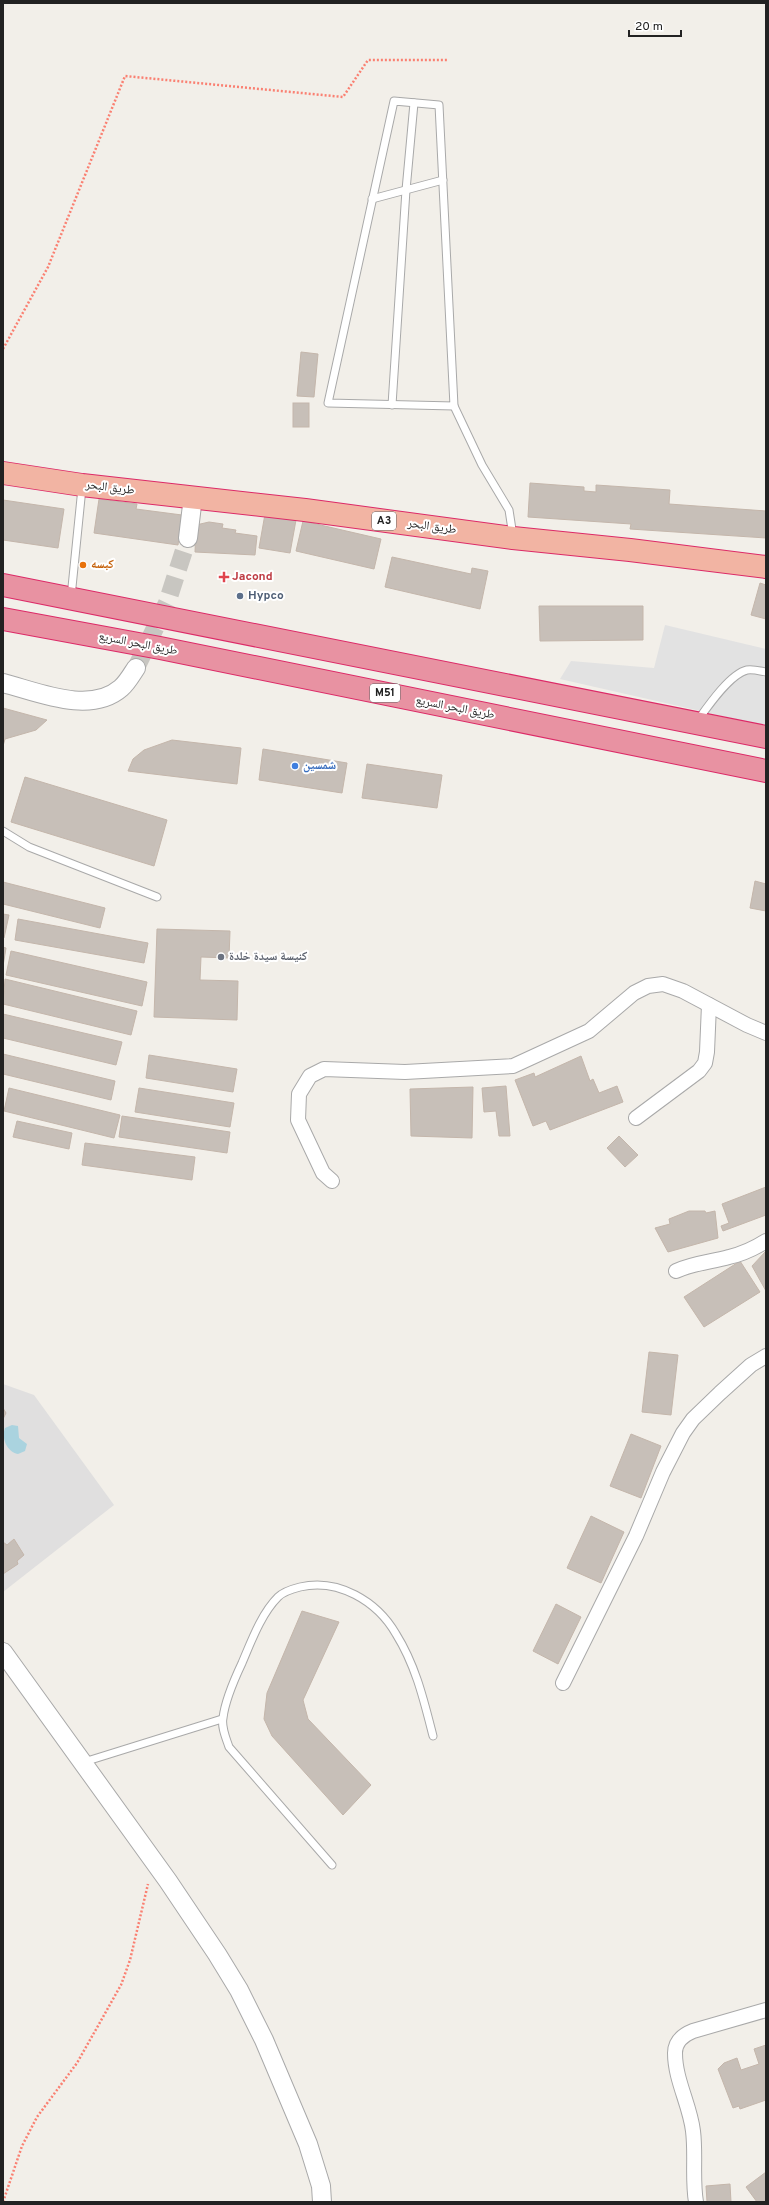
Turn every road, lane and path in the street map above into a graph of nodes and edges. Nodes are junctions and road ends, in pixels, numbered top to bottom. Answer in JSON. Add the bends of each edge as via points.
{"nodes":[{"id":1,"x":448,"y":60,"type":"dead end"},
{"id":2,"x":414,"y":103,"type":"junction"},
{"id":3,"x":443,"y":180,"type":"junction"},
{"id":4,"x":406,"y":190,"type":"junction"},
{"id":5,"x":372,"y":199,"type":"junction"},
{"id":6,"x":3,"y":349,"type":"edge"},
{"id":7,"x":392,"y":405,"type":"junction"},
{"id":8,"x":454,"y":406,"type":"junction"},
{"id":9,"x":3,"y":473,"type":"edge"},
{"id":10,"x":82,"y":485,"type":"junction"},
{"id":11,"x":193,"y":497,"type":"junction"},
{"id":12,"x":188,"y":538,"type":"tunnel mouth"},
{"id":13,"x":513,"y":538,"type":"junction"},
{"id":14,"x":766,"y":567,"type":"edge"},
{"id":15,"x":3,"y":585,"type":"edge"},
{"id":16,"x":70,"y":599,"type":"junction"},
{"id":17,"x":3,"y":619,"type":"edge"},
{"id":18,"x":136,"y":668,"type":"tunnel mouth"},
{"id":19,"x":766,"y":672,"type":"edge"},
{"id":20,"x":3,"y":683,"type":"edge"},
{"id":21,"x":696,"y":722,"type":"junction"},
{"id":22,"x":766,"y":737,"type":"edge"},
{"id":23,"x":766,"y":771,"type":"edge"},
{"id":24,"x":3,"y":830,"type":"edge"},
{"id":25,"x":158,"y":897,"type":"dead end"},
{"id":26,"x":709,"y":1005,"type":"junction"},
{"id":27,"x":766,"y":1034,"type":"edge"},
{"id":28,"x":636,"y":1118,"type":"dead end"},
{"id":29,"x":332,"y":1181,"type":"dead end"},
{"id":30,"x":766,"y":1241,"type":"edge"},
{"id":31,"x":676,"y":1271,"type":"dead end"},
{"id":32,"x":766,"y":1356,"type":"edge"},
{"id":33,"x":3,"y":1652,"type":"edge"},
{"id":34,"x":563,"y":1683,"type":"dead end"},
{"id":35,"x":222,"y":1719,"type":"junction"},
{"id":36,"x":433,"y":1736,"type":"dead end"},
{"id":37,"x":84,"y":1762,"type":"junction"},
{"id":38,"x":153,"y":1860,"type":"junction"},
{"id":39,"x":332,"y":1865,"type":"dead end"},
{"id":40,"x":766,"y":2010,"type":"edge"},
{"id":41,"x":3,"y":2202,"type":"edge"},
{"id":42,"x":322,"y":2202,"type":"edge"},
{"id":43,"x":696,"y":2202,"type":"edge"}],
"edges":[{"from":1,"to":6,"type":"path","via":[[368,60],[343,97],[125,76],[48,267]]},
{"from":2,"to":3,"type":"lane","via":[[439,105]]},
{"from":2,"to":4,"type":"lane"},
{"from":2,"to":5,"type":"lane","via":[[394,101]]},
{"from":3,"to":4,"type":"lane"},
{"from":3,"to":8,"type":"lane"},
{"from":4,"to":5,"type":"lane"},
{"from":4,"to":7,"type":"lane"},
{"from":5,"to":7,"type":"lane","via":[[328,403]]},
{"from":7,"to":8,"type":"lane"},
{"from":8,"to":13,"type":"lane","via":[[482,465],[509,510]]},
{"from":9,"to":10,"type":"highway","name":"طريق البحر","number":"A3"},
{"from":10,"to":11,"type":"highway","name":"طريق البحر","number":"A3"},
{"from":10,"to":16,"type":"lane"},
{"from":11,"to":12,"type":"street"},
{"from":11,"to":13,"type":"highway","name":"طريق البحر","number":"A3"},
{"from":13,"to":14,"type":"highway","name":"طريق البحر","number":"A3"},
{"from":15,"to":16,"type":"highway"},
{"from":16,"to":21,"type":"highway"},
{"from":17,"to":23,"type":"highway","name":"طريق البحر السريع","number":"M51","via":[[168,649]]},
{"from":18,"to":20,"type":"street","via":[[122,687],[104,697],[84,702]]},
{"from":19,"to":21,"type":"lane","via":[[746,670],[734,678],[725,685]]},
{"from":21,"to":22,"type":"highway"},
{"from":24,"to":25,"type":"lane","via":[[29,847]]},
{"from":26,"to":27,"type":"street"},
{"from":26,"to":28,"type":"street","via":[[705,1063]]},
{"from":26,"to":29,"type":"street","via":[[663,984],[648,986],[634,993],[589,1031],[514,1066],[405,1072],[339,1068],[317,1071],[310,1076],[299,1094],[298,1120],[323,1173]]},
{"from":30,"to":31,"type":"street","via":[[731,1257],[688,1265]]},
{"from":32,"to":34,"type":"street","via":[[751,1365],[720,1393],[693,1419],[683,1433],[663,1472],[630,1550]]},
{"from":33,"to":37,"type":"street"},
{"from":35,"to":36,"type":"lane","via":[[233,1682],[253,1636],[279,1596],[292,1589],[309,1585],[335,1586],[364,1599],[396,1632],[418,1681]]},
{"from":35,"to":37,"type":"lane"},
{"from":35,"to":39,"type":"lane","via":[[229,1747]]},
{"from":37,"to":38,"type":"street"},
{"from":38,"to":41,"type":"path","via":[[130,1960],[121,1985],[77,2063],[37,2117],[22,2146]]},
{"from":38,"to":42,"type":"street","via":[[217,1954],[264,2040],[308,2144],[321,2186]]},
{"from":40,"to":43,"type":"street","via":[[693,2031],[684,2035],[676,2044],[678,2072],[693,2130]]}]}
